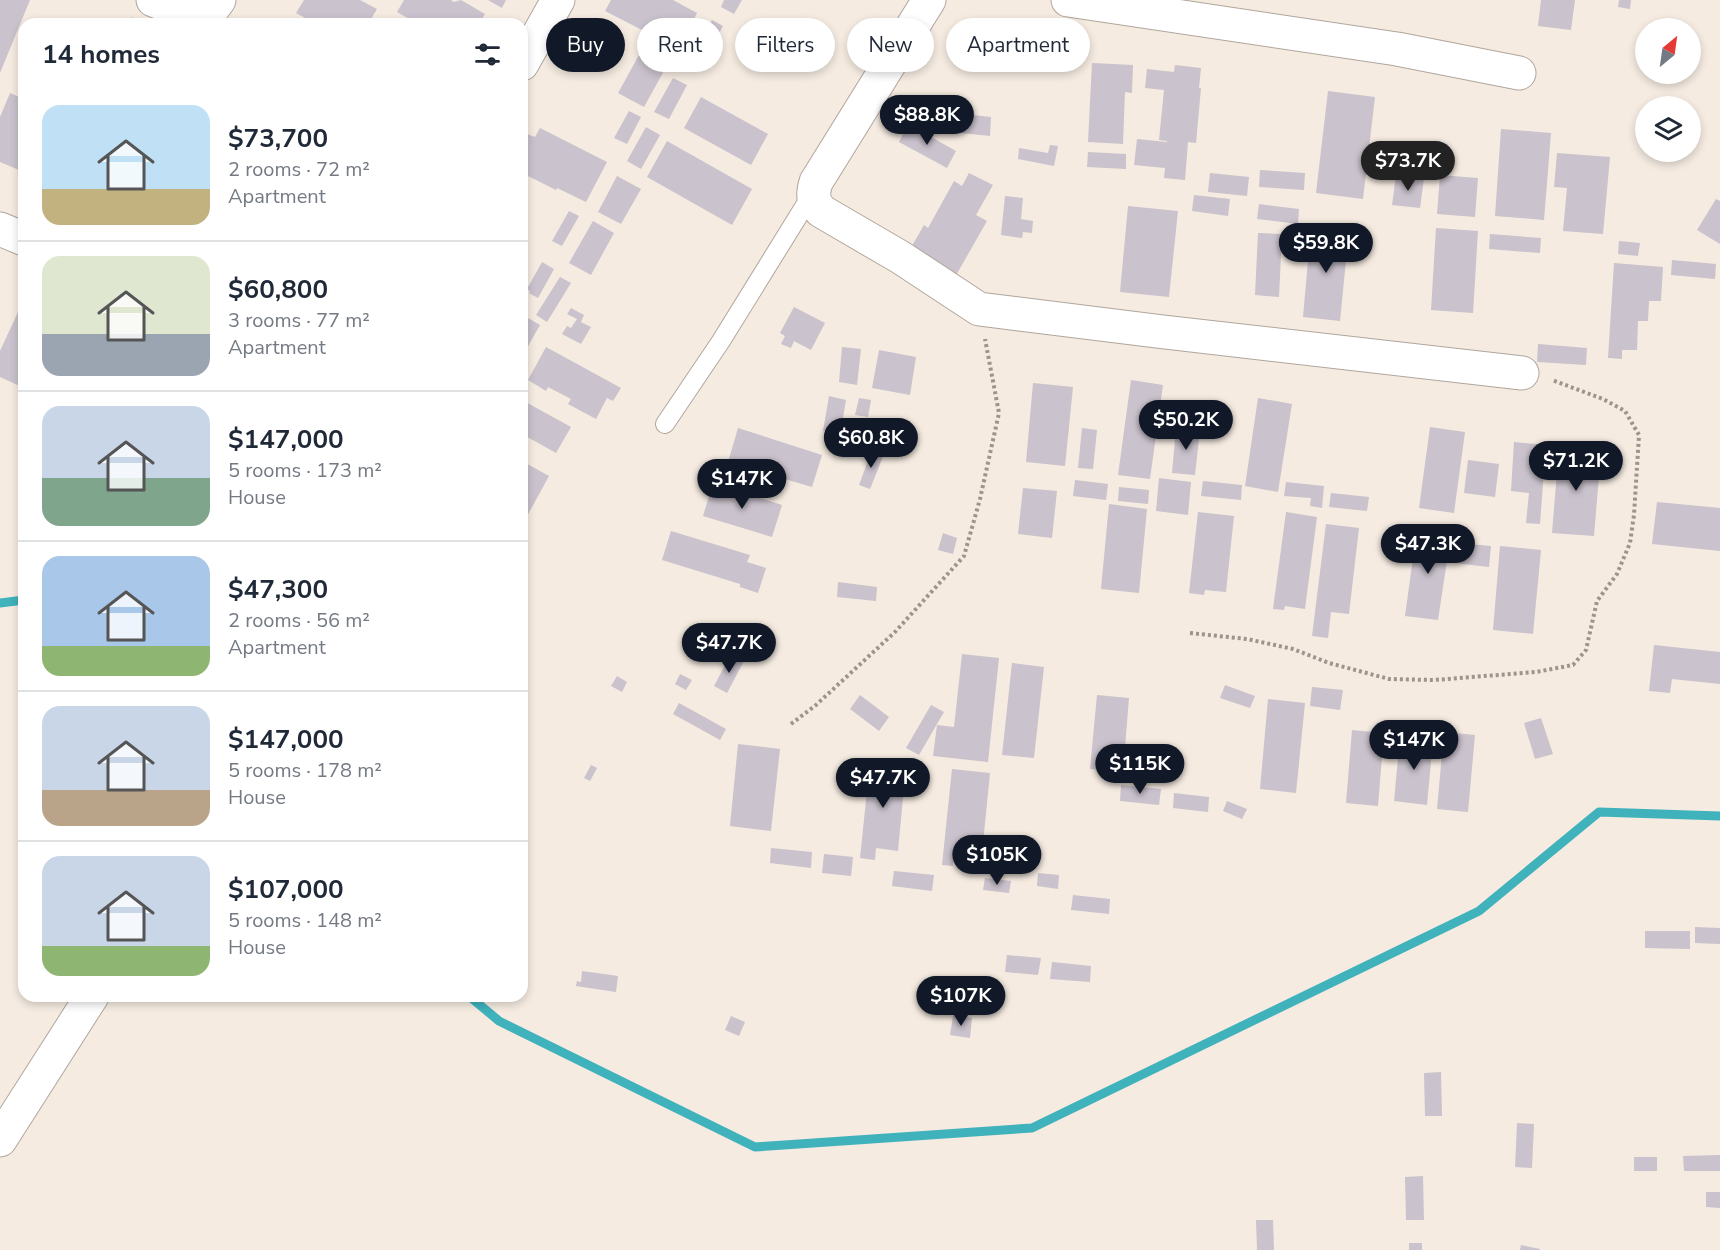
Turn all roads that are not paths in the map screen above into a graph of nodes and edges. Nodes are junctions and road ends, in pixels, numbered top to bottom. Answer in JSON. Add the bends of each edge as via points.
{"nodes":[{"id":1,"x":153,"y":0,"type":"edge"},
{"id":2,"x":558,"y":0,"type":"edge"},
{"id":3,"x":929,"y":0,"type":"edge"},
{"id":4,"x":1068,"y":0,"type":"edge"},
{"id":5,"x":208,"y":15,"type":"edge"},
{"id":6,"x":528,"y":53,"type":"edge"},
{"id":7,"x":1519,"y":73,"type":"dead end"},
{"id":8,"x":812,"y":194,"type":"junction"},
{"id":9,"x":0,"y":229,"type":"edge"},
{"id":10,"x":18,"y":236,"type":"edge"},
{"id":11,"x":1522,"y":373,"type":"road end"},
{"id":12,"x":665,"y":424,"type":"dead end"},
{"id":13,"x":88,"y":1002,"type":"edge"},
{"id":14,"x":0,"y":1140,"type":"edge"}],
"edges":[{"from":1,"to":5,"type":"street"},
{"from":2,"to":6,"type":"street"},
{"from":3,"to":8,"type":"street"},
{"from":4,"to":7,"type":"street","via":[[1397,49]]},
{"from":8,"to":11,"type":"street","via":[[821,211],[979,309]]},
{"from":8,"to":12,"type":"lane"},
{"from":9,"to":10,"type":"street"},
{"from":13,"to":14,"type":"street"}]}
